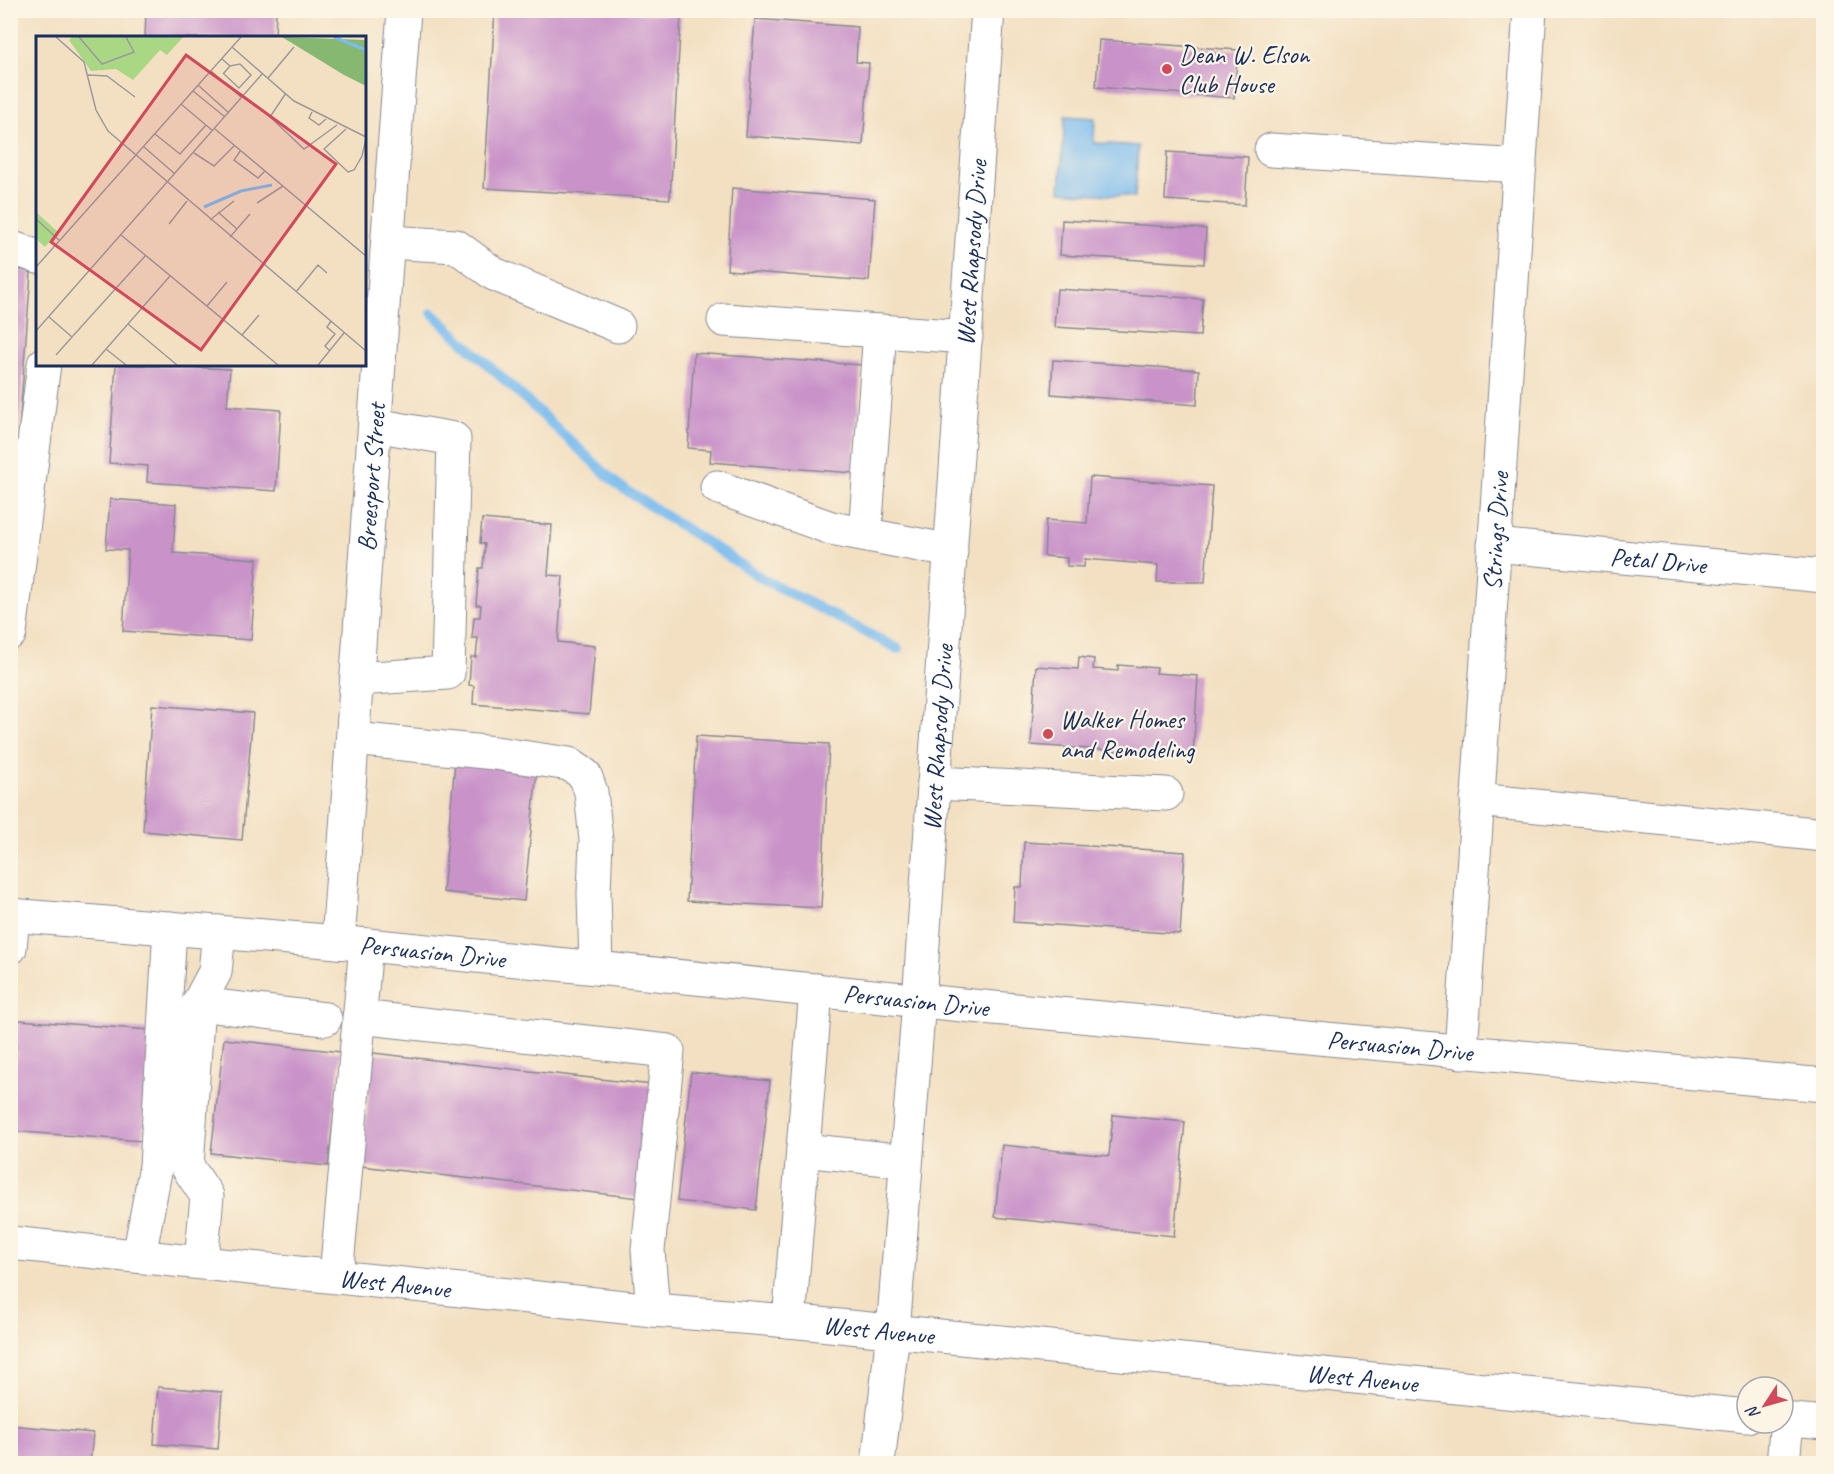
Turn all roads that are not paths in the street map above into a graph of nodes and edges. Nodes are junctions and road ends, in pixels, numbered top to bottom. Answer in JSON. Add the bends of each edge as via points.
{"nodes":[{"id":1,"x":404,"y":10,"type":"edge"},
{"id":2,"x":988,"y":10,"type":"edge"},
{"id":3,"x":1530,"y":10,"type":"edge"},
{"id":4,"x":1271,"y":150,"type":"dead end"},
{"id":5,"x":1520,"y":166,"type":"junction"},
{"id":6,"x":388,"y":242,"type":"junction"},
{"id":7,"x":10,"y":247,"type":"edge"},
{"id":8,"x":36,"y":255,"type":"edge"},
{"id":9,"x":724,"y":320,"type":"dead end"},
{"id":10,"x":618,"y":326,"type":"dead end"},
{"id":11,"x":880,"y":331,"type":"junction"},
{"id":12,"x":966,"y":337,"type":"junction"},
{"id":13,"x":44,"y":366,"type":"edge"},
{"id":14,"x":375,"y":425,"type":"junction"},
{"id":15,"x":717,"y":487,"type":"dead end"},
{"id":16,"x":865,"y":534,"type":"junction"},
{"id":17,"x":1494,"y":545,"type":"junction"},
{"id":18,"x":951,"y":551,"type":"junction"},
{"id":19,"x":1824,"y":576,"type":"edge"},
{"id":20,"x":10,"y":633,"type":"edge"},
{"id":21,"x":357,"y":679,"type":"junction"},
{"id":22,"x":353,"y":739,"type":"junction"},
{"id":23,"x":934,"y":783,"type":"junction"},
{"id":24,"x":1166,"y":794,"type":"dead end"},
{"id":25,"x":1477,"y":800,"type":"junction"},
{"id":26,"x":1824,"y":835,"type":"edge"},
{"id":27,"x":12,"y":915,"type":"edge"},
{"id":28,"x":170,"y":928,"type":"junction"},
{"id":29,"x":219,"y":932,"type":"junction"},
{"id":30,"x":352,"y":944,"type":"junction"},
{"id":31,"x":10,"y":948,"type":"edge"},
{"id":32,"x":596,"y":968,"type":"junction"},
{"id":33,"x":816,"y":990,"type":"junction"},
{"id":34,"x":919,"y":1001,"type":"junction"},
{"id":35,"x":198,"y":1004,"type":"junction"},
{"id":36,"x":359,"y":1017,"type":"junction"},
{"id":37,"x":325,"y":1019,"type":"dead end"},
{"id":38,"x":1461,"y":1052,"type":"junction"},
{"id":39,"x":1824,"y":1085,"type":"edge"},
{"id":40,"x":803,"y":1150,"type":"junction"},
{"id":41,"x":906,"y":1161,"type":"junction"},
{"id":42,"x":10,"y":1243,"type":"edge"},
{"id":43,"x":139,"y":1256,"type":"junction"},
{"id":44,"x":201,"y":1262,"type":"junction"},
{"id":45,"x":336,"y":1276,"type":"junction"},
{"id":46,"x":653,"y":1310,"type":"junction"},
{"id":47,"x":789,"y":1321,"type":"junction"},
{"id":48,"x":893,"y":1332,"type":"junction"},
{"id":49,"x":1735,"y":1415,"type":"edge"},
{"id":50,"x":1795,"y":1421,"type":"edge"},
{"id":51,"x":1824,"y":1423,"type":"edge"},
{"id":52,"x":1784,"y":1435,"type":"edge"},
{"id":53,"x":878,"y":1464,"type":"edge"},
{"id":54,"x":1783,"y":1464,"type":"edge"}],
"edges":[{"from":1,"to":6,"type":"street","name":"Breesport Street"},
{"from":2,"to":12,"type":"street","name":"West Rhapsody Drive"},
{"from":3,"to":5,"type":"street","name":"Strings Drive"},
{"from":4,"to":5,"type":"street"},
{"from":5,"to":17,"type":"street","name":"Strings Drive"},
{"from":6,"to":10,"type":"street","via":[[456,246],[494,274]]},
{"from":6,"to":14,"type":"street","name":"Breesport Street"},
{"from":7,"to":8,"type":"street"},
{"from":9,"to":11,"type":"street"},
{"from":11,"to":12,"type":"street"},
{"from":11,"to":16,"type":"street"},
{"from":12,"to":18,"type":"street","name":"West Rhapsody Drive"},
{"from":13,"to":20,"type":"street"},
{"from":14,"to":21,"type":"street","name":"Breesport Street"},
{"from":14,"to":21,"type":"street","via":[[453,439],[448,673]]},
{"from":15,"to":16,"type":"street","via":[[831,528]]},
{"from":16,"to":18,"type":"street"},
{"from":17,"to":19,"type":"street","name":"Petal Drive"},
{"from":17,"to":25,"type":"street","name":"Strings Drive"},
{"from":18,"to":23,"type":"street","name":"West Rhapsody Drive"},
{"from":21,"to":22,"type":"street","name":"Breesport Street"},
{"from":22,"to":30,"type":"street","name":"Breesport Street"},
{"from":22,"to":32,"type":"street","via":[[558,762],[585,775],[591,792],[596,840]]},
{"from":23,"to":24,"type":"street"},
{"from":23,"to":34,"type":"street","name":"West Rhapsody Drive"},
{"from":25,"to":26,"type":"street"},
{"from":25,"to":38,"type":"street","name":"Strings Drive"},
{"from":27,"to":28,"type":"street","name":"Persuasion Drive"},
{"from":27,"to":31,"type":"street"},
{"from":28,"to":29,"type":"street","name":"Persuasion Drive"},
{"from":28,"to":43,"type":"street","via":[[156,1166]]},
{"from":29,"to":30,"type":"street","name":"Persuasion Drive"},
{"from":29,"to":35,"type":"street","via":[[215,972]]},
{"from":30,"to":32,"type":"street","name":"Persuasion Drive"},
{"from":30,"to":36,"type":"street","name":"Breesport Street"},
{"from":32,"to":33,"type":"street","name":"Persuasion Drive"},
{"from":33,"to":34,"type":"street","name":"Persuasion Drive"},
{"from":33,"to":40,"type":"street"},
{"from":34,"to":38,"type":"street","name":"Persuasion Drive"},
{"from":34,"to":41,"type":"street","name":"West Rhapsody Drive"},
{"from":35,"to":37,"type":"street"},
{"from":35,"to":44,"type":"street","via":[[187,1166],[207,1196]]},
{"from":36,"to":45,"type":"street","name":"Breesport Street"},
{"from":36,"to":46,"type":"street","via":[[668,1051],[648,1250]]},
{"from":38,"to":39,"type":"street","name":"Persuasion Drive"},
{"from":40,"to":41,"type":"street"},
{"from":40,"to":47,"type":"street"},
{"from":41,"to":48,"type":"street","name":"West Rhapsody Drive"},
{"from":42,"to":43,"type":"street","name":"West Avenue"},
{"from":43,"to":44,"type":"street","name":"West Avenue"},
{"from":44,"to":45,"type":"street","name":"West Avenue"},
{"from":45,"to":46,"type":"street","name":"West Avenue"},
{"from":46,"to":47,"type":"street","name":"West Avenue"},
{"from":47,"to":48,"type":"street","name":"West Avenue"},
{"from":48,"to":49,"type":"street","name":"West Avenue"},
{"from":48,"to":53,"type":"street","name":"West Rhapsody Drive"},
{"from":50,"to":51,"type":"street"},
{"from":52,"to":54,"type":"street"}]}
